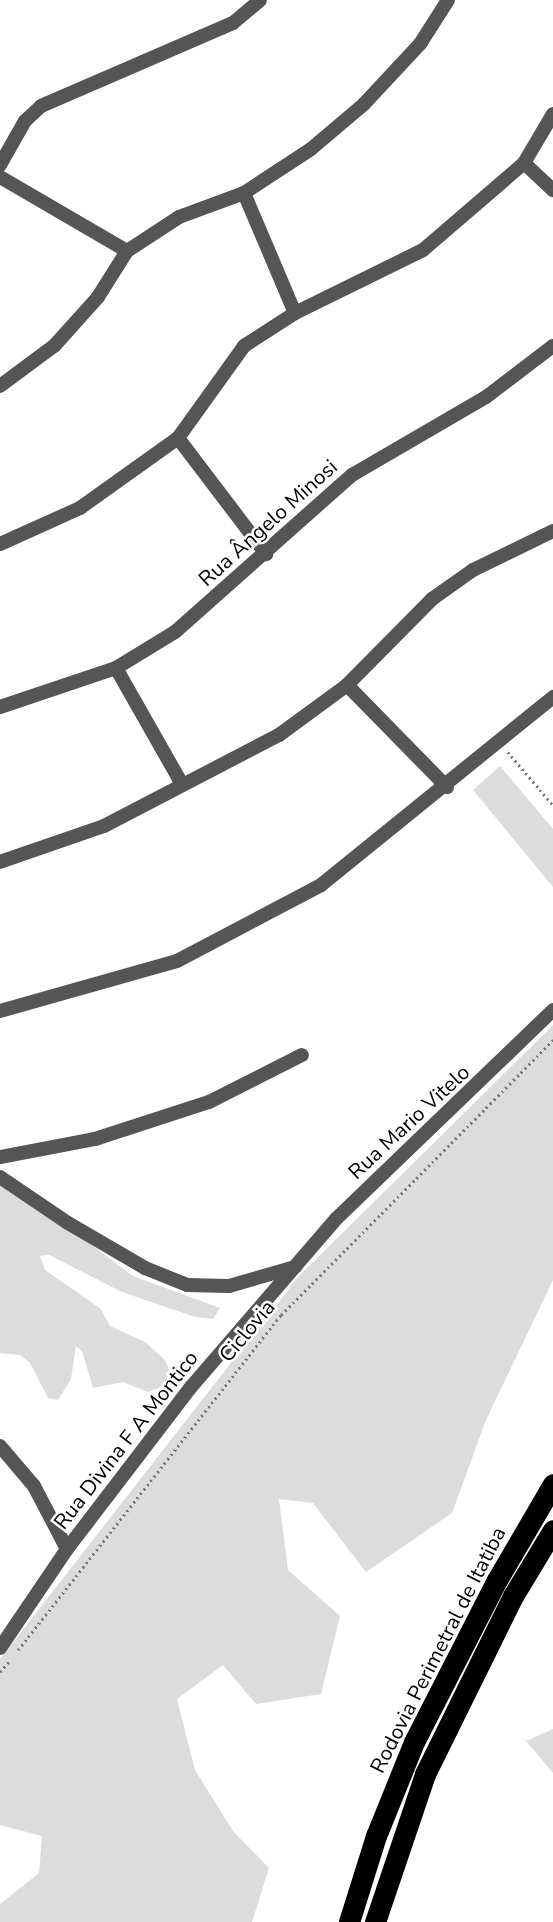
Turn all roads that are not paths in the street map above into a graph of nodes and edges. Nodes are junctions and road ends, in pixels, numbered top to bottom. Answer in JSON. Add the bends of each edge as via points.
{"nodes":[{"id":1,"x":260,"y":0,"type":"edge"},
{"id":2,"x":448,"y":0,"type":"edge"},
{"id":3,"x":553,"y":114,"type":"edge"},
{"id":4,"x":524,"y":163,"type":"junction"},
{"id":5,"x":0,"y":165,"type":"edge"},
{"id":6,"x":0,"y":177,"type":"edge"},
{"id":7,"x":553,"y":190,"type":"edge"},
{"id":8,"x":244,"y":193,"type":"junction"},
{"id":9,"x":127,"y":251,"type":"junction"},
{"id":10,"x":295,"y":313,"type":"junction"},
{"id":11,"x":553,"y":346,"type":"edge"},
{"id":12,"x":0,"y":386,"type":"edge"},
{"id":13,"x":178,"y":438,"type":"junction"},
{"id":14,"x":553,"y":531,"type":"edge"},
{"id":15,"x":0,"y":544,"type":"edge"},
{"id":16,"x":266,"y":554,"type":"junction"},
{"id":17,"x":116,"y":668,"type":"junction"},
{"id":18,"x":347,"y":685,"type":"junction"},
{"id":19,"x":553,"y":697,"type":"edge"},
{"id":20,"x":0,"y":707,"type":"edge"},
{"id":21,"x":182,"y":784,"type":"junction"},
{"id":22,"x":447,"y":788,"type":"junction"},
{"id":23,"x":0,"y":862,"type":"edge"},
{"id":24,"x":553,"y":1010,"type":"edge"},
{"id":25,"x":0,"y":1011,"type":"edge"},
{"id":26,"x":302,"y":1055,"type":"dead end"},
{"id":27,"x":0,"y":1157,"type":"edge"},
{"id":28,"x":0,"y":1177,"type":"edge"},
{"id":29,"x":295,"y":1266,"type":"junction"},
{"id":30,"x":0,"y":1446,"type":"edge"},
{"id":31,"x":553,"y":1484,"type":"edge"},
{"id":32,"x":553,"y":1530,"type":"edge"},
{"id":33,"x":67,"y":1549,"type":"junction"},
{"id":34,"x":0,"y":1648,"type":"edge"},
{"id":35,"x":348,"y":1922,"type":"edge"},
{"id":36,"x":375,"y":1922,"type":"edge"}],
"edges":[{"from":1,"to":5,"type":"street","via":[[233,23],[57,96],[26,121]]},
{"from":2,"to":8,"type":"street","via":[[420,44],[364,104],[311,149]]},
{"from":3,"to":4,"type":"street"},
{"from":4,"to":7,"type":"street"},
{"from":4,"to":10,"type":"street","via":[[423,250]]},
{"from":6,"to":9,"type":"street"},
{"from":8,"to":9,"type":"street","via":[[179,216]]},
{"from":8,"to":10,"type":"street"},
{"from":9,"to":12,"type":"street","via":[[98,297],[55,345]]},
{"from":10,"to":13,"type":"street","via":[[244,346]]},
{"from":11,"to":16,"type":"street","name":"Rua Ângelo Minosi","via":[[486,397],[352,475]]},
{"from":13,"to":15,"type":"street","via":[[80,508]]},
{"from":13,"to":16,"type":"street"},
{"from":14,"to":18,"type":"street","via":[[473,570],[432,599]]},
{"from":16,"to":17,"type":"street","name":"Rua Ângelo Minosi","via":[[175,632]]},
{"from":17,"to":20,"type":"street","name":"Rua Ângelo Minosi"},
{"from":17,"to":21,"type":"street"},
{"from":18,"to":21,"type":"street","via":[[279,735]]},
{"from":18,"to":22,"type":"street"},
{"from":19,"to":22,"type":"street"},
{"from":21,"to":23,"type":"street","via":[[104,826]]},
{"from":22,"to":25,"type":"street","via":[[321,885],[177,961]]},
{"from":24,"to":29,"type":"street","name":"Rua Mario Vitelo","via":[[337,1218]]},
{"from":26,"to":27,"type":"street","via":[[209,1102],[95,1139]]},
{"from":28,"to":29,"type":"street","via":[[90,1236],[187,1285],[229,1286]]},
{"from":29,"to":33,"type":"street","name":"Rua Divina F A Montico","via":[[191,1387]]},
{"from":30,"to":33,"type":"street","via":[[34,1486]]},
{"from":31,"to":35,"type":"highway","name":"Rodovia Perimetral de Itatiba","via":[[497,1580],[414,1742]]},
{"from":32,"to":36,"type":"highway","name":"Rodovia Perimetral de Itatiba","via":[[507,1608],[425,1774]]},
{"from":33,"to":34,"type":"street","name":"Rua Divina F A Montico"}]}
